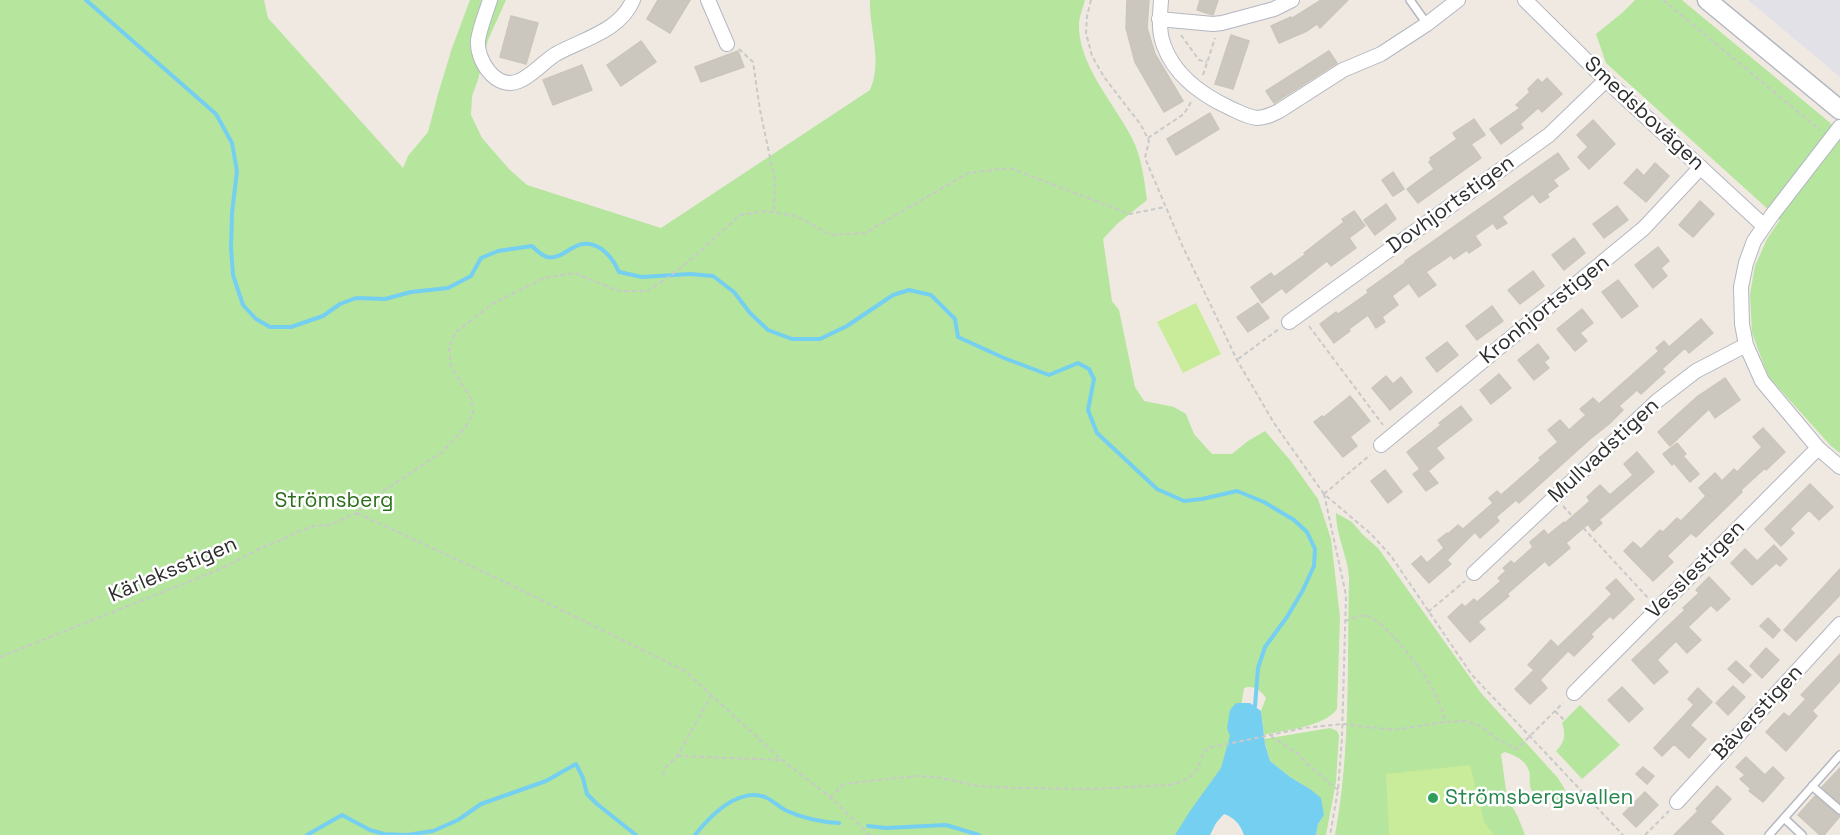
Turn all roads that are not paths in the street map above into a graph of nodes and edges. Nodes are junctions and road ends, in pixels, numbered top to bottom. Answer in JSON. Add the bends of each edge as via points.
{"nodes":[{"id":1,"x":490,"y":0,"type":"edge"},
{"id":2,"x":633,"y":0,"type":"edge"},
{"id":3,"x":708,"y":0,"type":"edge"},
{"id":4,"x":1161,"y":0,"type":"edge"},
{"id":5,"x":1292,"y":0,"type":"edge"},
{"id":6,"x":1410,"y":0,"type":"edge"},
{"id":7,"x":1458,"y":0,"type":"edge"},
{"id":8,"x":1525,"y":0,"type":"edge"},
{"id":9,"x":1707,"y":0,"type":"edge"},
{"id":10,"x":1164,"y":19,"type":"junction"},
{"id":11,"x":1427,"y":24,"type":"junction"},
{"id":12,"x":727,"y":44,"type":"road end"},
{"id":13,"x":1606,"y":80,"type":"junction"},
{"id":14,"x":1840,"y":110,"type":"edge"},
{"id":15,"x":1840,"y":127,"type":"edge"},
{"id":16,"x":1701,"y":167,"type":"junction"},
{"id":17,"x":1764,"y":226,"type":"junction"},
{"id":18,"x":1294,"y":318,"type":"road end"},
{"id":19,"x":1746,"y":345,"type":"junction"},
{"id":20,"x":1386,"y":441,"type":"road end"},
{"id":21,"x":1818,"y":448,"type":"junction"},
{"id":22,"x":1840,"y":467,"type":"edge"},
{"id":23,"x":1474,"y":573,"type":"road end"},
{"id":24,"x":1840,"y":624,"type":"edge"},
{"id":25,"x":1574,"y":693,"type":"road end"},
{"id":26,"x":1840,"y":756,"type":"edge"},
{"id":27,"x":1812,"y":786,"type":"junction"},
{"id":28,"x":1677,"y":802,"type":"road end"},
{"id":29,"x":1840,"y":810,"type":"edge"},
{"id":30,"x":1784,"y":818,"type":"junction"},
{"id":31,"x":1769,"y":835,"type":"edge"},
{"id":32,"x":1803,"y":835,"type":"edge"}],
"edges":[{"from":1,"to":2,"type":"street","via":[[478,41],[481,55],[489,71],[499,81],[510,84],[529,76],[556,55],[604,32],[629,9]]},
{"from":3,"to":12,"type":"street"},
{"from":4,"to":10,"type":"street"},
{"from":5,"to":10,"type":"street","via":[[1222,23]]},
{"from":6,"to":11,"type":"lane"},
{"from":7,"to":11,"type":"street"},
{"from":8,"to":13,"type":"street","name":"Smedsbovägen"},
{"from":9,"to":14,"type":"street"},
{"from":10,"to":11,"type":"street","via":[[1160,32],[1163,45],[1185,78],[1214,100],[1258,118],[1279,111],[1333,75],[1381,54]]},
{"from":13,"to":16,"type":"street","name":"Smedsbovägen"},
{"from":13,"to":18,"type":"street","name":"Dovhjortstigen","via":[[1549,135]]},
{"from":15,"to":17,"type":"street"},
{"from":16,"to":17,"type":"street","name":"Smedsbovägen"},
{"from":16,"to":20,"type":"street","name":"Kronhjortstigen","via":[[1644,228]]},
{"from":17,"to":19,"type":"street","via":[[1754,241],[1741,286]]},
{"from":19,"to":21,"type":"street","via":[[1762,381]]},
{"from":19,"to":23,"type":"street","name":"Mullvadstigen","via":[[1696,371],[1657,401]]},
{"from":21,"to":22,"type":"street"},
{"from":21,"to":25,"type":"street","name":"Vesslestigen"},
{"from":24,"to":28,"type":"street","name":"Bäverstigen"},
{"from":26,"to":27,"type":"lane"},
{"from":27,"to":29,"type":"lane"},
{"from":27,"to":30,"type":"lane"},
{"from":30,"to":31,"type":"lane"},
{"from":30,"to":32,"type":"lane"}]}
